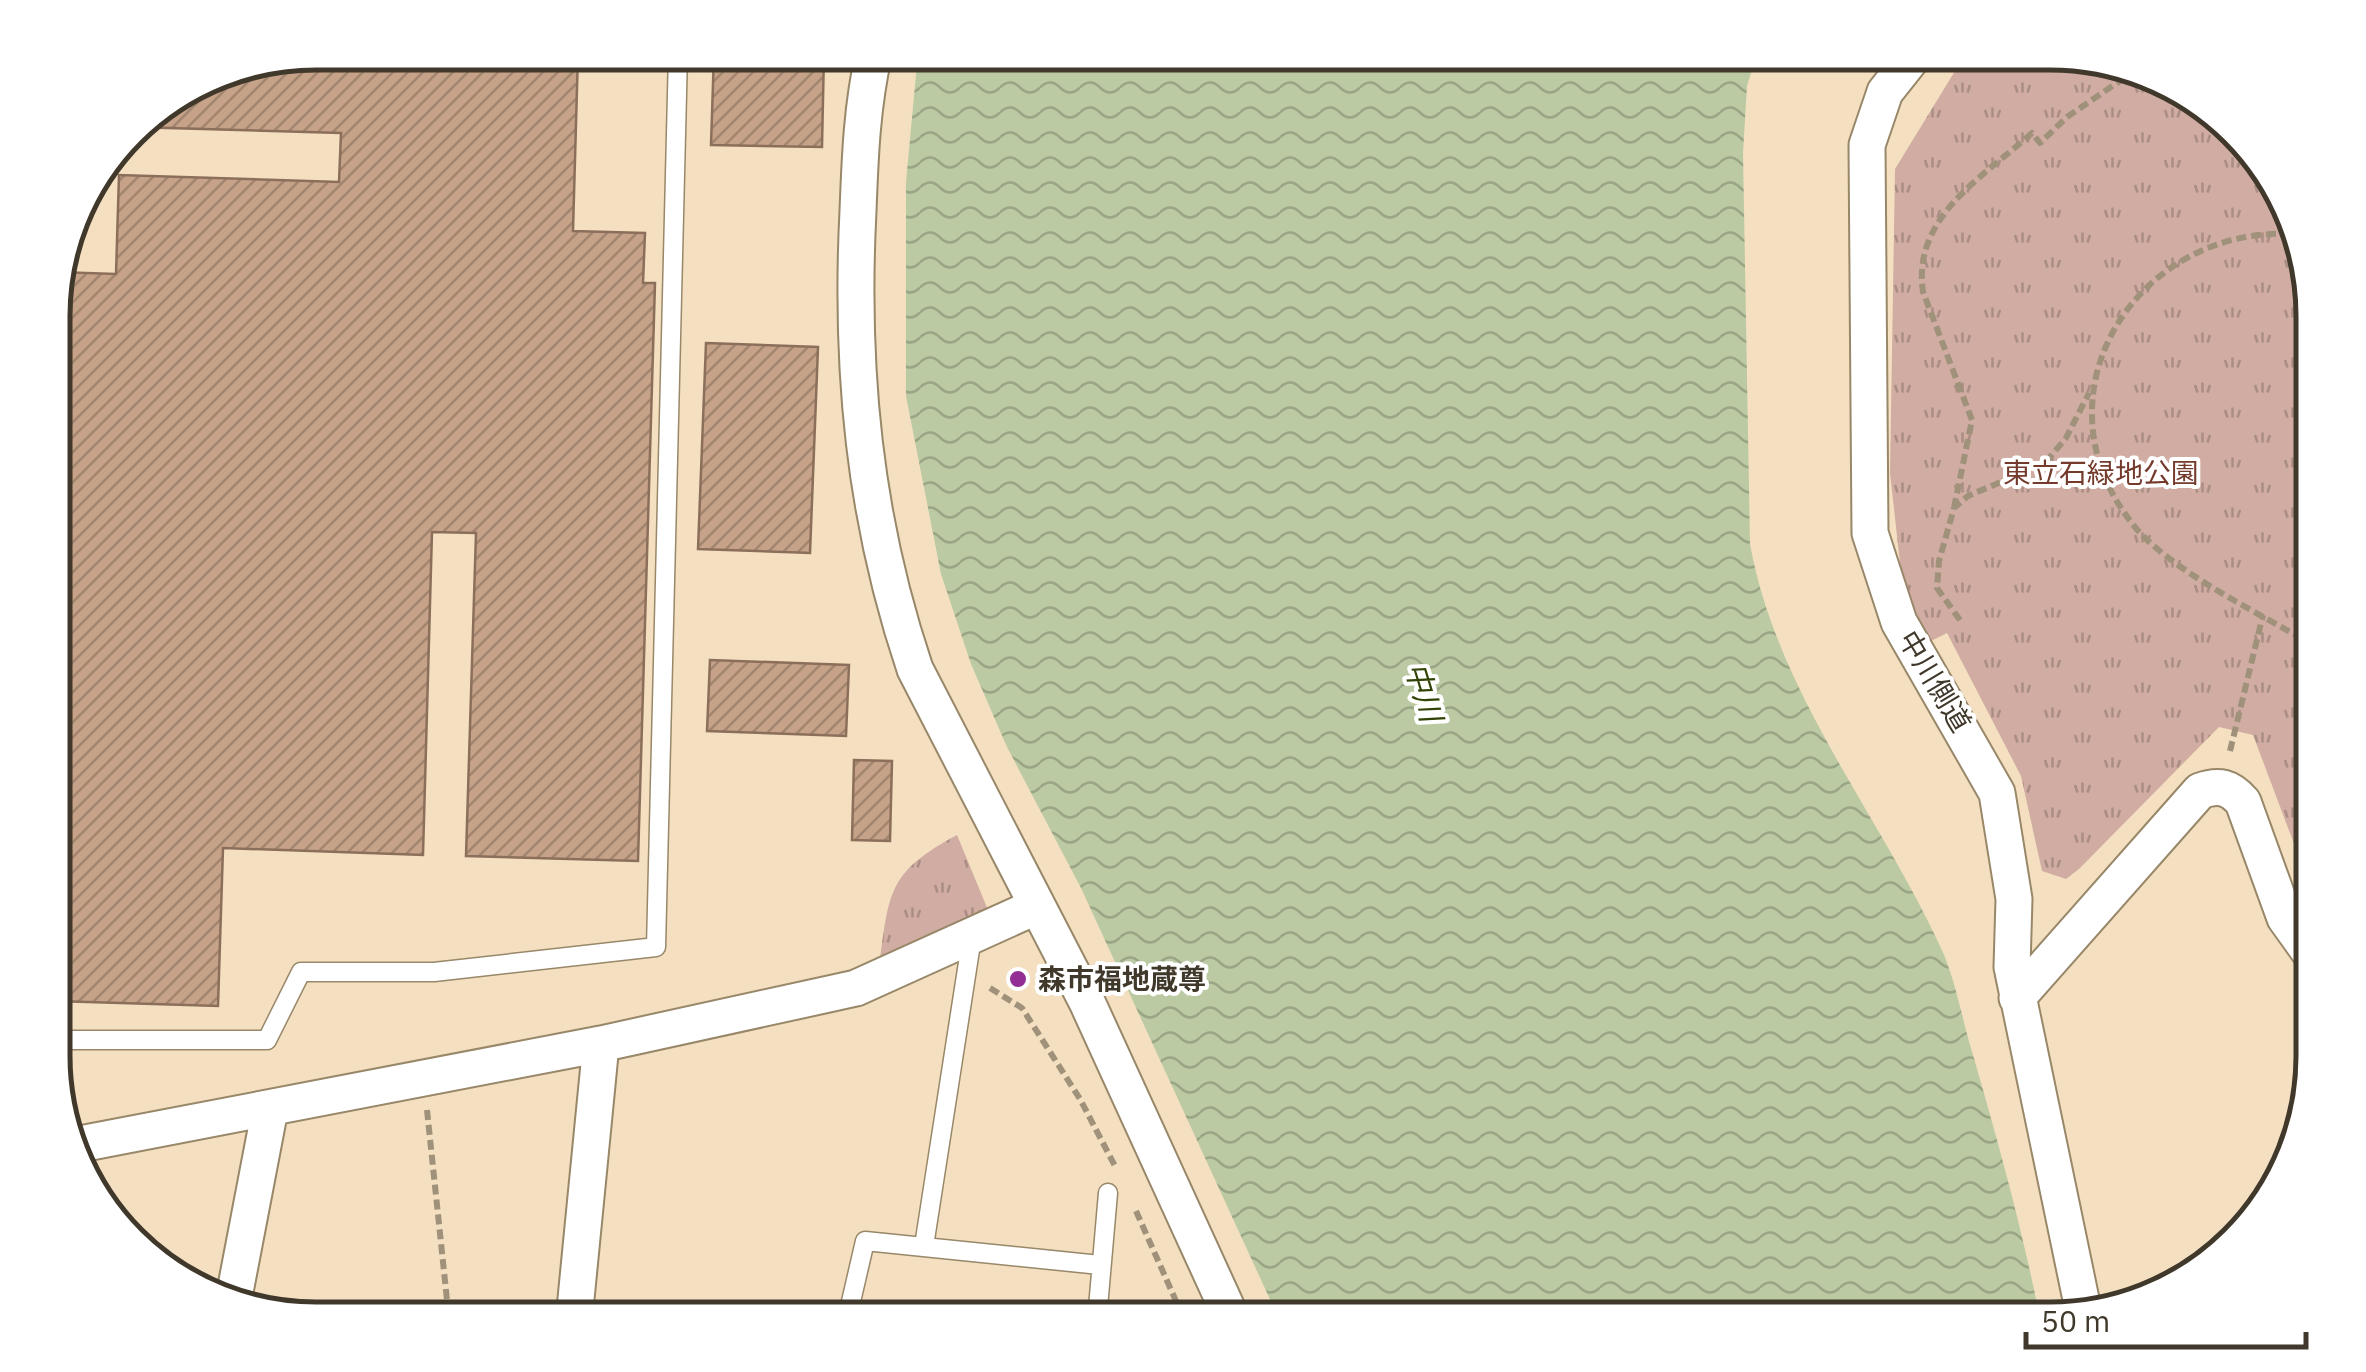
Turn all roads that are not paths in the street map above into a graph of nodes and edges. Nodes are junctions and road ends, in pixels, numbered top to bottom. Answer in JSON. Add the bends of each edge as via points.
{"nodes":[{"id":1,"x":678,"y":70,"type":"edge"},
{"id":2,"x":870,"y":70,"type":"edge"},
{"id":3,"x":1902,"y":70,"type":"edge"},
{"id":4,"x":2014,"y":898,"type":"junction"},
{"id":5,"x":2100,"y":900,"type":"junction"},
{"id":6,"x":1035,"y":906,"type":"junction"},
{"id":7,"x":2295,"y":931,"type":"edge"},
{"id":8,"x":972,"y":937,"type":"junction"},
{"id":9,"x":2017,"y":998,"type":"junction"},
{"id":10,"x":70,"y":1040,"type":"edge"},
{"id":11,"x":601,"y":1044,"type":"junction"},
{"id":12,"x":270,"y":1109,"type":"junction"},
{"id":13,"x":86,"y":1143,"type":"edge"},
{"id":14,"x":1108,"y":1194,"type":"dead end"},
{"id":15,"x":924,"y":1246,"type":"junction"},
{"id":16,"x":1100,"y":1266,"type":"junction"},
{"id":17,"x":236,"y":1288,"type":"edge"},
{"id":18,"x":2081,"y":1299,"type":"edge"},
{"id":19,"x":1224,"y":1301,"type":"edge"},
{"id":20,"x":576,"y":1302,"type":"edge"},
{"id":21,"x":852,"y":1302,"type":"edge"},
{"id":22,"x":1098,"y":1302,"type":"edge"}],
"edges":[{"from":1,"to":10,"type":"lane","via":[[656,946],[434,972],[300,972],[267,1040]]},
{"from":2,"to":6,"type":"street","via":[[853,317],[880,549],[916,668]]},
{"from":3,"to":4,"type":"street","name":"中川側道","via":[[1884,92],[1867,145],[1866,504],[1878,567],[1899,622],[1998,794]]},
{"from":4,"to":5,"type":"street","via":[[2050,926]]},
{"from":4,"to":9,"type":"street","name":"中川側道"},
{"from":5,"to":7,"type":"street","via":[[2200,791],[2216,786],[2244,802]]},
{"from":5,"to":9,"type":"street"},
{"from":6,"to":8,"type":"street"},
{"from":6,"to":19,"type":"street","via":[[1087,1002]]},
{"from":8,"to":11,"type":"street","via":[[856,988]]},
{"from":8,"to":15,"type":"lane"},
{"from":9,"to":18,"type":"street","name":"中川側道"},
{"from":11,"to":12,"type":"street"},
{"from":11,"to":20,"type":"street"},
{"from":12,"to":13,"type":"street"},
{"from":12,"to":17,"type":"street"},
{"from":14,"to":16,"type":"lane"},
{"from":15,"to":16,"type":"lane"},
{"from":15,"to":21,"type":"lane","via":[[865,1241]]},
{"from":16,"to":22,"type":"lane"}]}
